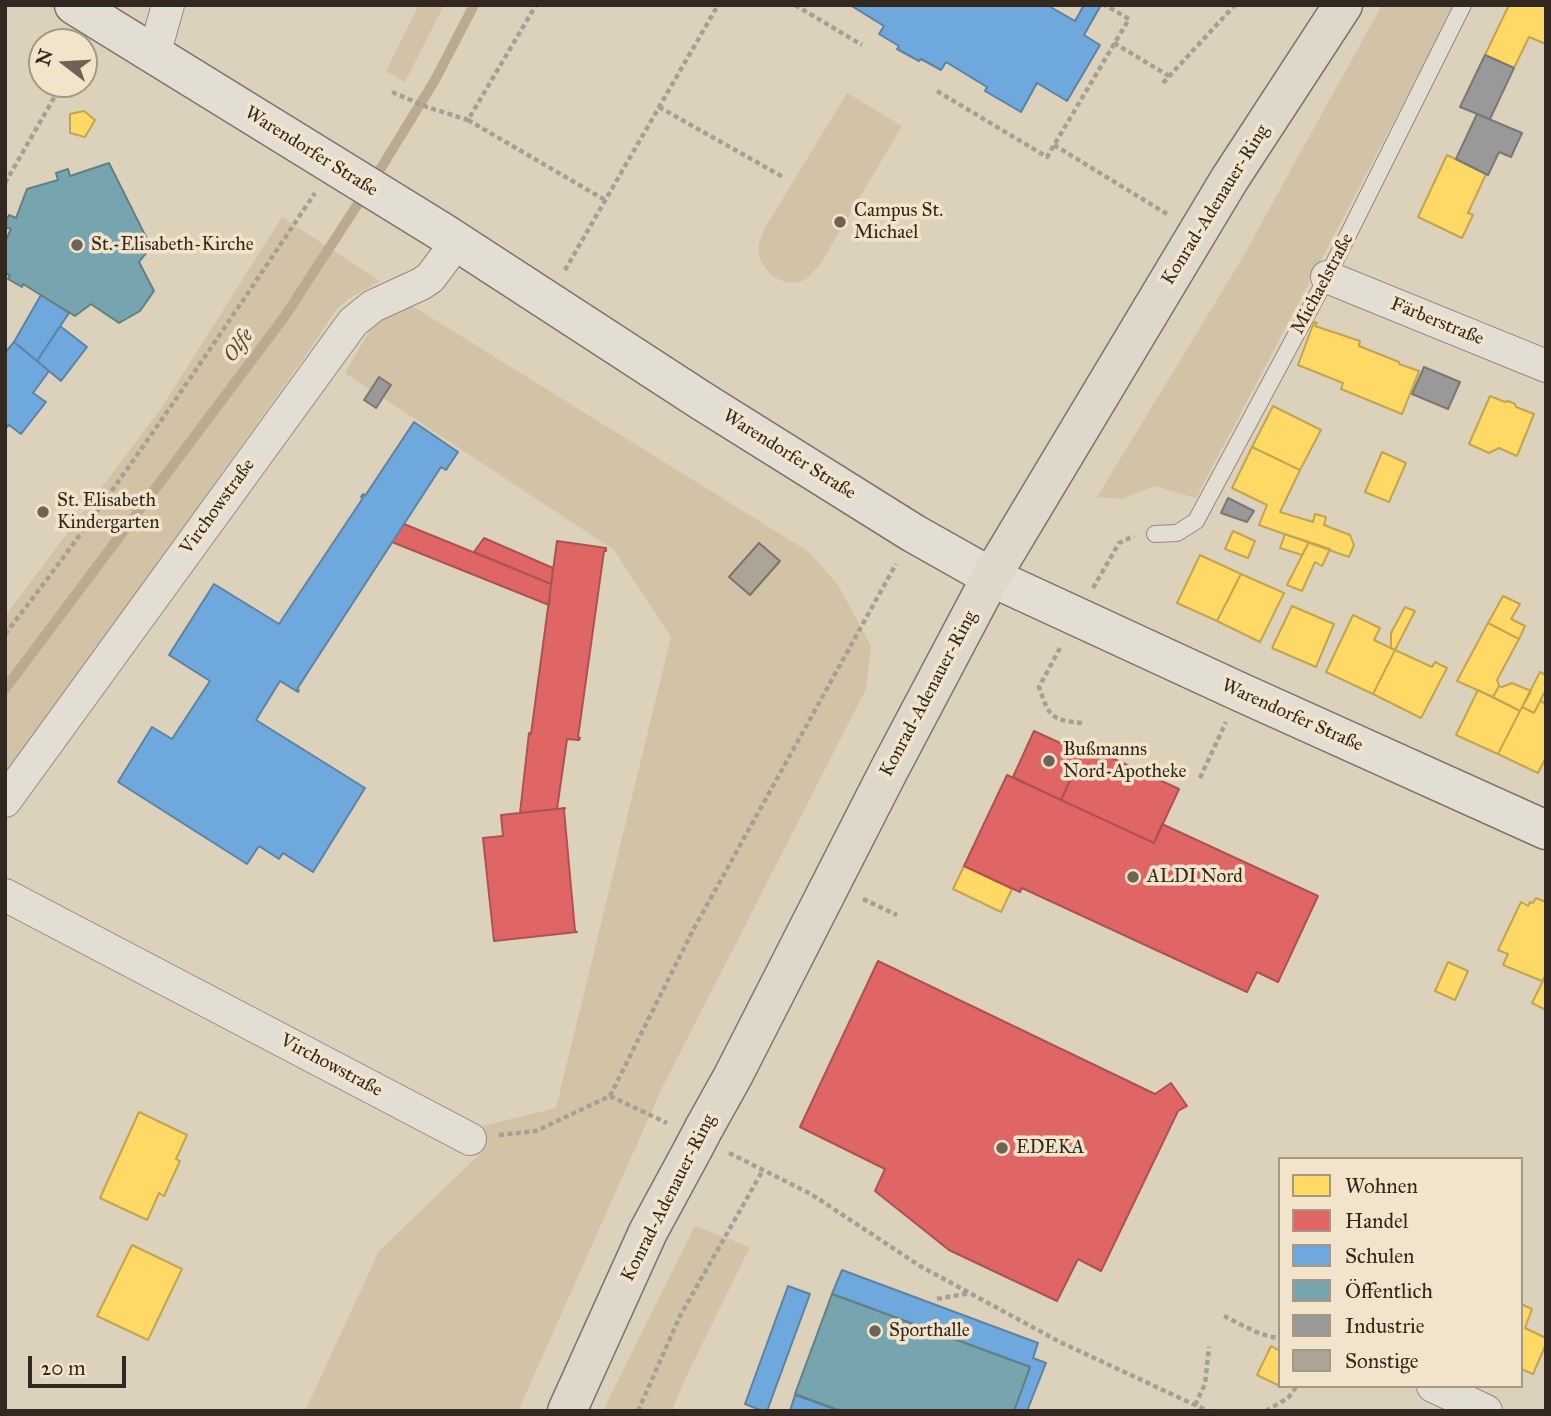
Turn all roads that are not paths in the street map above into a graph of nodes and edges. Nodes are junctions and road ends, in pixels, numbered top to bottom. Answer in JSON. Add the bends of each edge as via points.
{"nodes":[{"id":1,"x":74,"y":5,"type":"edge"},
{"id":2,"x":168,"y":5,"type":"edge"},
{"id":3,"x":1343,"y":5,"type":"edge"},
{"id":4,"x":1463,"y":5,"type":"edge"},
{"id":5,"x":154,"y":55,"type":"junction"},
{"id":6,"x":457,"y":242,"type":"junction"},
{"id":7,"x":1327,"y":278,"type":"junction"},
{"id":8,"x":1546,"y":366,"type":"edge"},
{"id":9,"x":1155,"y":534,"type":"road end"},
{"id":10,"x":992,"y":578,"type":"junction"},
{"id":11,"x":5,"y":801,"type":"edge"},
{"id":12,"x":1546,"y":830,"type":"edge"},
{"id":13,"x":5,"y":895,"type":"edge"},
{"id":14,"x":470,"y":1139,"type":"road end"},
{"id":15,"x":1437,"y":1388,"type":"edge"},
{"id":16,"x":567,"y":1411,"type":"edge"},
{"id":17,"x":1486,"y":1411,"type":"edge"}],
"edges":[{"from":1,"to":5,"type":"main road","name":"Warendorfer Straße"},
{"from":2,"to":5,"type":"street"},
{"from":3,"to":10,"type":"main road","name":"Konrad-Adenauer-Ring","via":[[1229,180]]},
{"from":4,"to":7,"type":"lane","name":"Michaelstraße"},
{"from":5,"to":6,"type":"main road","name":"Warendorfer Straße"},
{"from":6,"to":10,"type":"main road","name":"Warendorfer Straße","via":[[702,401]]},
{"from":6,"to":11,"type":"street","name":"Virchowstraße","via":[[430,278],[373,306],[353,322]]},
{"from":7,"to":8,"type":"street","name":"Färberstraße"},
{"from":7,"to":9,"type":"lane","name":"Michaelstraße","via":[[1196,521],[1177,533]]},
{"from":10,"to":12,"type":"main road","name":"Warendorfer Straße"},
{"from":10,"to":16,"type":"main road","name":"Konrad-Adenauer-Ring","via":[[648,1232]]},
{"from":13,"to":14,"type":"street","name":"Virchowstraße"},
{"from":15,"to":17,"type":"street"}]}
